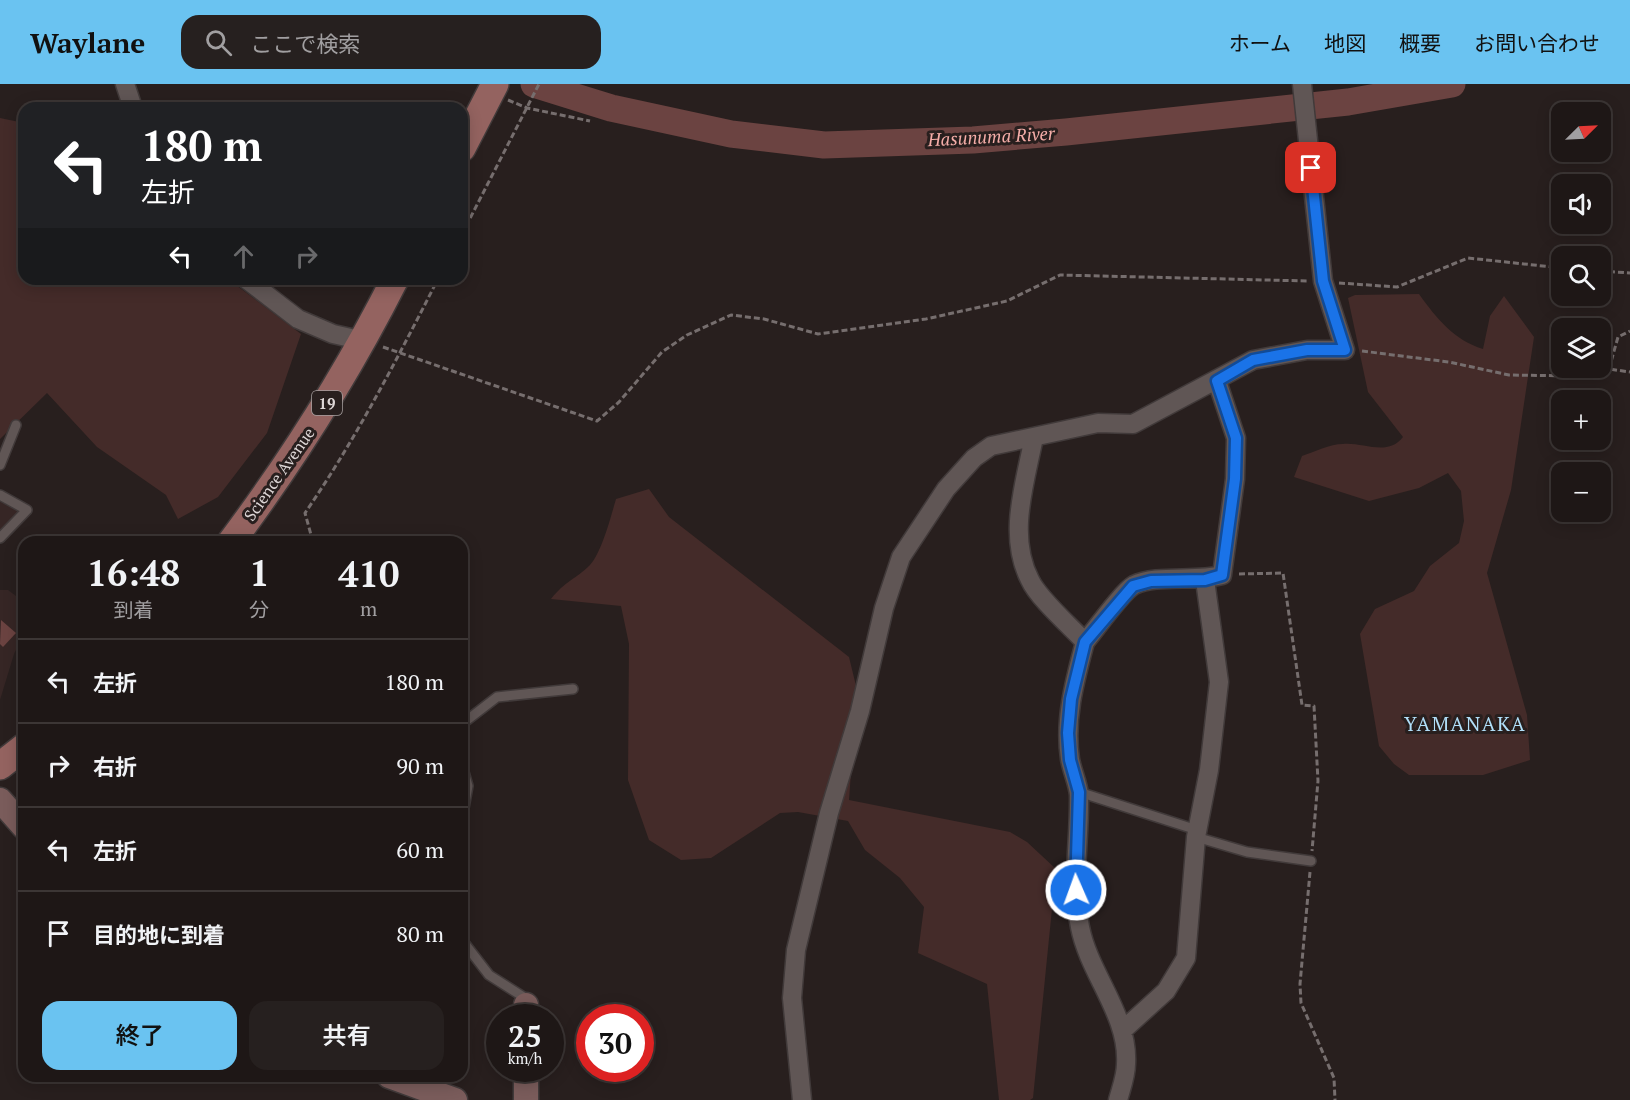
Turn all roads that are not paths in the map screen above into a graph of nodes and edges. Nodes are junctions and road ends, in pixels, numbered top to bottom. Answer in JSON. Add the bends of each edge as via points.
{"nodes":[{"id":1,"x":125,"y":84,"type":"edge"},
{"id":2,"x":495,"y":84,"type":"edge"},
{"id":3,"x":1302,"y":88,"type":"edge"},
{"id":4,"x":131,"y":102,"type":"edge"},
{"id":5,"x":468,"y":136,"type":"edge"},
{"id":6,"x":254,"y":285,"type":"edge"},
{"id":7,"x":392,"y":285,"type":"edge"},
{"id":8,"x":364,"y":341,"type":"junction"},
{"id":9,"x":1217,"y":381,"type":"junction"},
{"id":10,"x":16,"y":425,"type":"dead end"},
{"id":11,"x":1034,"y":437,"type":"junction"},
{"id":12,"x":0,"y":465,"type":"edge"},
{"id":13,"x":0,"y":495,"type":"edge"},
{"id":14,"x":235,"y":536,"type":"edge"},
{"id":15,"x":0,"y":537,"type":"edge"},
{"id":16,"x":1213,"y":577,"type":"junction"},
{"id":17,"x":1085,"y":642,"type":"junction"},
{"id":18,"x":573,"y":689,"type":"dead end"},
{"id":19,"x":468,"y":719,"type":"edge"},
{"id":20,"x":18,"y":752,"type":"edge"},
{"id":21,"x":0,"y":766,"type":"edge"},
{"id":22,"x":1079,"y":792,"type":"junction"},
{"id":23,"x":0,"y":800,"type":"edge"},
{"id":24,"x":18,"y":820,"type":"edge"},
{"id":25,"x":1197,"y":833,"type":"junction"},
{"id":26,"x":1311,"y":861,"type":"road end"},
{"id":27,"x":468,"y":948,"type":"edge"},
{"id":28,"x":524,"y":1004,"type":"edge"},
{"id":29,"x":1123,"y":1030,"type":"junction"},
{"id":30,"x":405,"y":1082,"type":"edge"},
{"id":31,"x":526,"y":1082,"type":"edge"},
{"id":32,"x":455,"y":1100,"type":"edge"},
{"id":33,"x":526,"y":1100,"type":"edge"},
{"id":34,"x":802,"y":1100,"type":"edge"},
{"id":35,"x":1118,"y":1100,"type":"edge"}],
"edges":[{"from":1,"to":4,"type":"street"},
{"from":2,"to":5,"type":"main road"},
{"from":3,"to":9,"type":"street","via":[[1323,281],[1345,350],[1307,350],[1253,360]]},
{"from":6,"to":8,"type":"street","via":[[298,319],[333,334]]},
{"from":7,"to":8,"type":"main road","name":"Science Avenue","number":"19"},
{"from":8,"to":14,"type":"main road","name":"Science Avenue","number":"19","via":[[289,463]]},
{"from":9,"to":11,"type":"street","via":[[1133,424],[1098,423]]},
{"from":9,"to":16,"type":"street","via":[[1236,438],[1235,479]]},
{"from":10,"to":12,"type":"lane"},
{"from":11,"to":17,"type":"street","via":[[1020,508],[1018,551],[1030,582]]},
{"from":11,"to":34,"type":"street","via":[[991,446],[974,458],[946,489],[901,557],[829,813],[796,950],[792,998]]},
{"from":13,"to":15,"type":"lane","via":[[27,510]]},
{"from":16,"to":17,"type":"street","via":[[1133,586]]},
{"from":16,"to":25,"type":"street","via":[[1219,682]]},
{"from":17,"to":22,"type":"street","via":[[1071,699],[1068,733]]},
{"from":18,"to":19,"type":"lane","via":[[497,697]]},
{"from":20,"to":21,"type":"main road"},
{"from":22,"to":25,"type":"lane"},
{"from":22,"to":29,"type":"street","via":[[1075,872],[1080,927],[1091,964]]},
{"from":23,"to":24,"type":"street"},
{"from":25,"to":26,"type":"lane","via":[[1247,852]]},
{"from":25,"to":29,"type":"street","via":[[1186,958],[1166,991]]},
{"from":27,"to":28,"type":"lane","via":[[489,975],[522,996]]},
{"from":29,"to":35,"type":"street","via":[[1126,1065]]},
{"from":30,"to":32,"type":"street"},
{"from":31,"to":33,"type":"street"}]}
